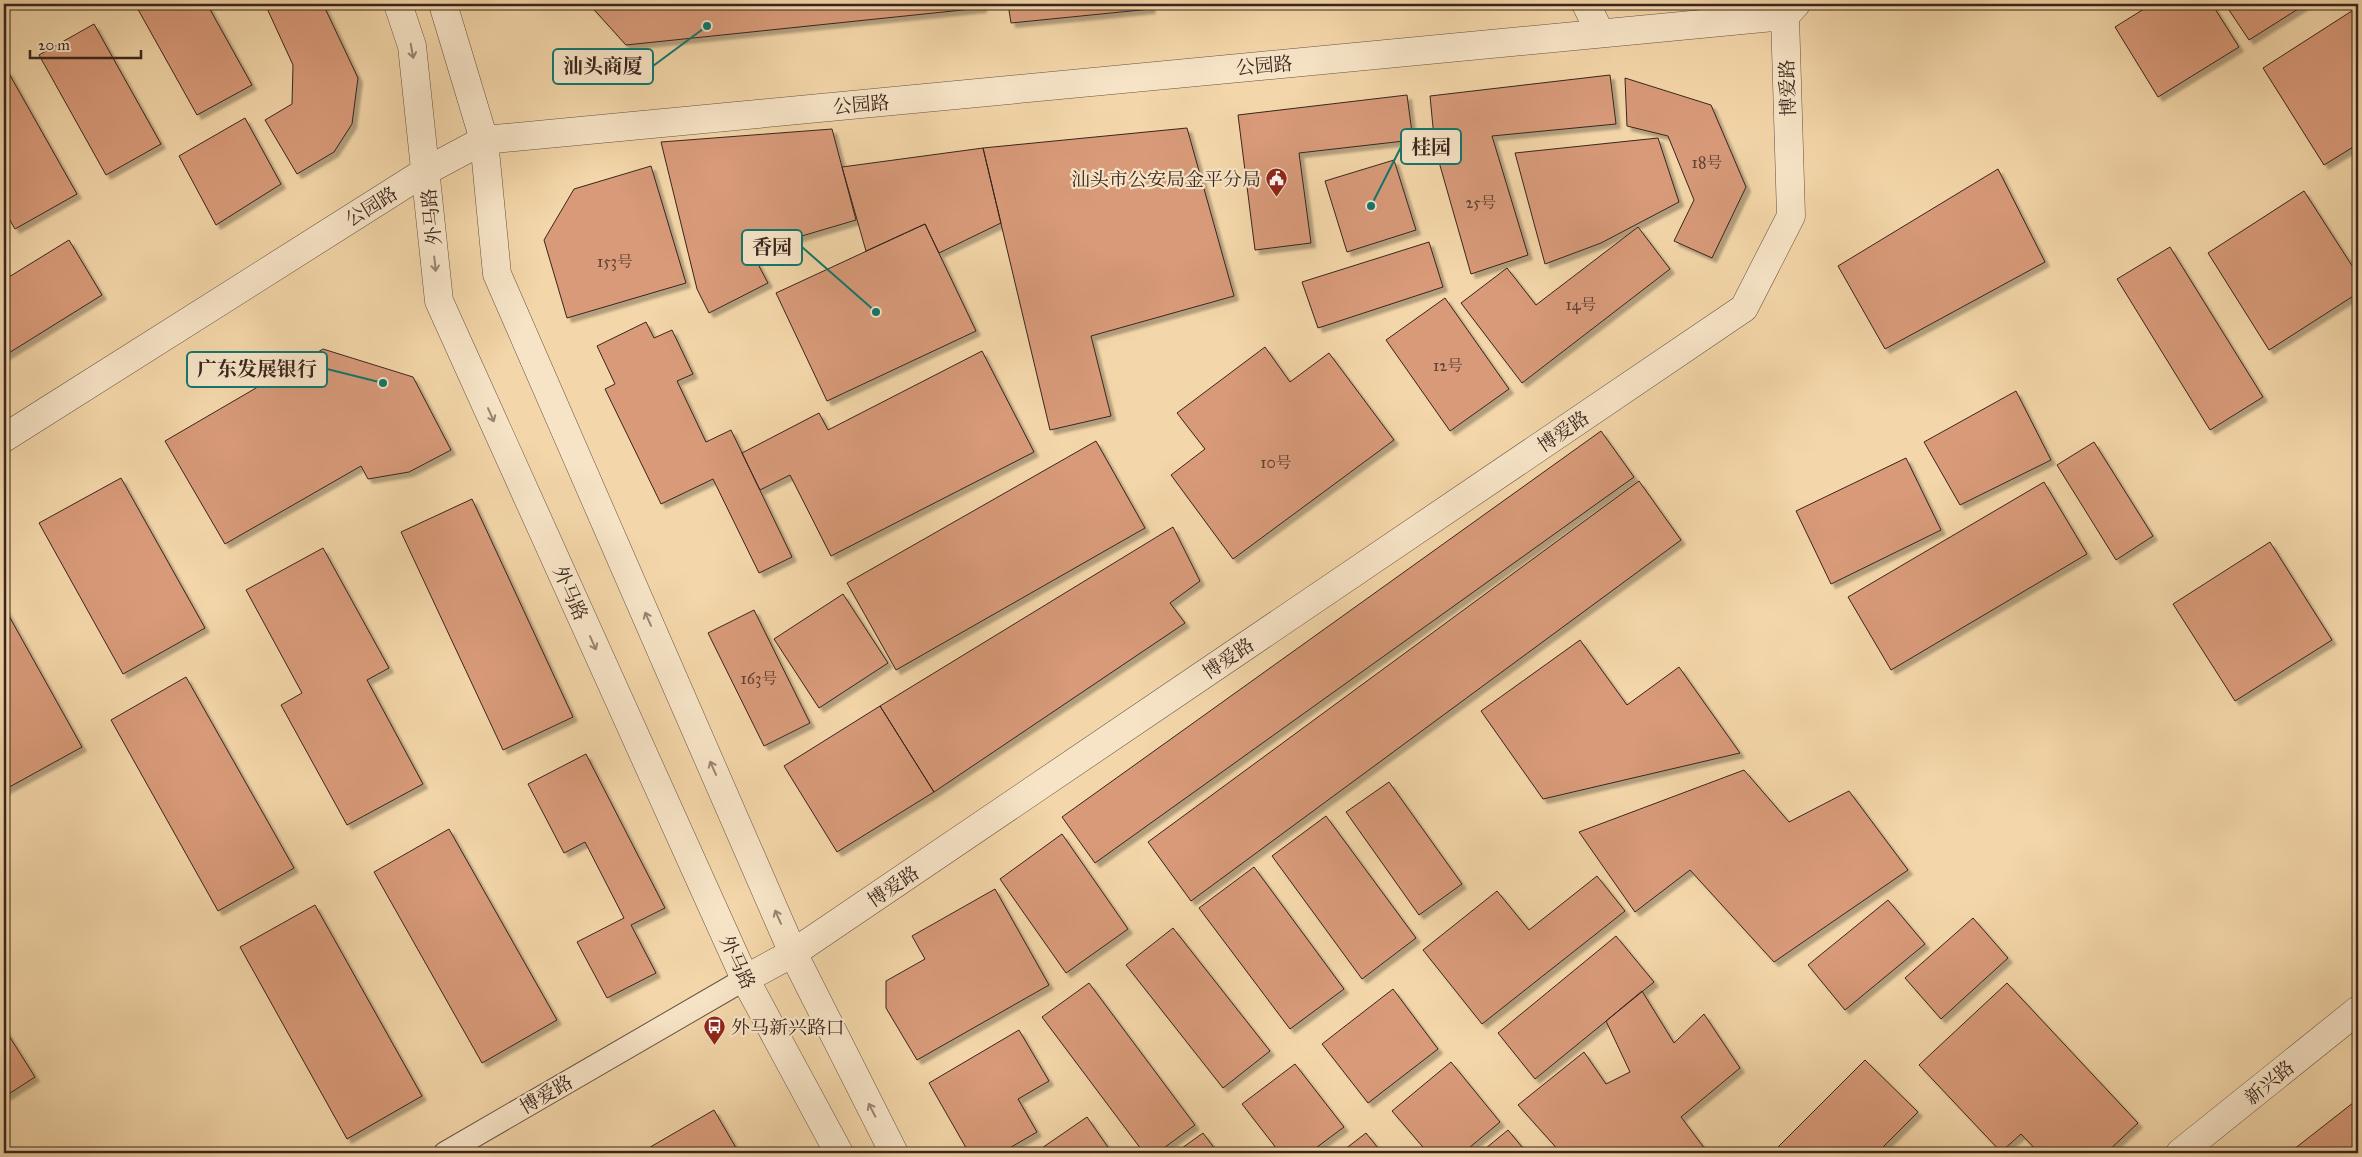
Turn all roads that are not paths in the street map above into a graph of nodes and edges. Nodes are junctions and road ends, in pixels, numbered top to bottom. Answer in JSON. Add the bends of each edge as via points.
{"nodes":[{"id":1,"x":398,"y":4,"type":"edge"},
{"id":2,"x":443,"y":4,"type":"edge"},
{"id":3,"x":1586,"y":4,"type":"edge"},
{"id":4,"x":1791,"y":10,"type":"edge"},
{"id":5,"x":1600,"y":34,"type":"junction"},
{"id":6,"x":484,"y":140,"type":"junction"},
{"id":7,"x":426,"y":171,"type":"junction"},
{"id":8,"x":4,"y":438,"type":"edge"},
{"id":9,"x":794,"y":953,"type":"junction"},
{"id":10,"x":745,"y":979,"type":"junction"},
{"id":11,"x":2358,"y":1010,"type":"edge"},
{"id":12,"x":2194,"y":1149,"type":"edge"},
{"id":13,"x":445,"y":1153,"type":"edge"},
{"id":14,"x":839,"y":1153,"type":"edge"},
{"id":15,"x":894,"y":1153,"type":"edge"}],
"edges":[{"from":1,"to":7,"type":"street","name":"外马路","one_way":true,"via":[[412,46]]},
{"from":2,"to":6,"type":"street"},
{"from":3,"to":5,"type":"street"},
{"from":4,"to":5,"type":"street","name":"公园路"},
{"from":4,"to":9,"type":"street","name":"博爱路","via":[[1791,216],[1744,308]]},
{"from":5,"to":6,"type":"street","name":"公园路"},
{"from":6,"to":7,"type":"street","name":"公园路"},
{"from":9,"to":6,"type":"street","one_way":true,"via":[[498,274]]},
{"from":7,"to":8,"type":"street","name":"公园路"},
{"from":7,"to":10,"type":"street","name":"外马路","one_way":true,"via":[[439,301]]},
{"from":9,"to":10,"type":"street","name":"博爱路"},
{"from":15,"to":9,"type":"street","one_way":true},
{"from":10,"to":13,"type":"street","name":"博爱路"},
{"from":10,"to":14,"type":"street","name":"外马路"},
{"from":11,"to":12,"type":"street","name":"新兴路"}]}
